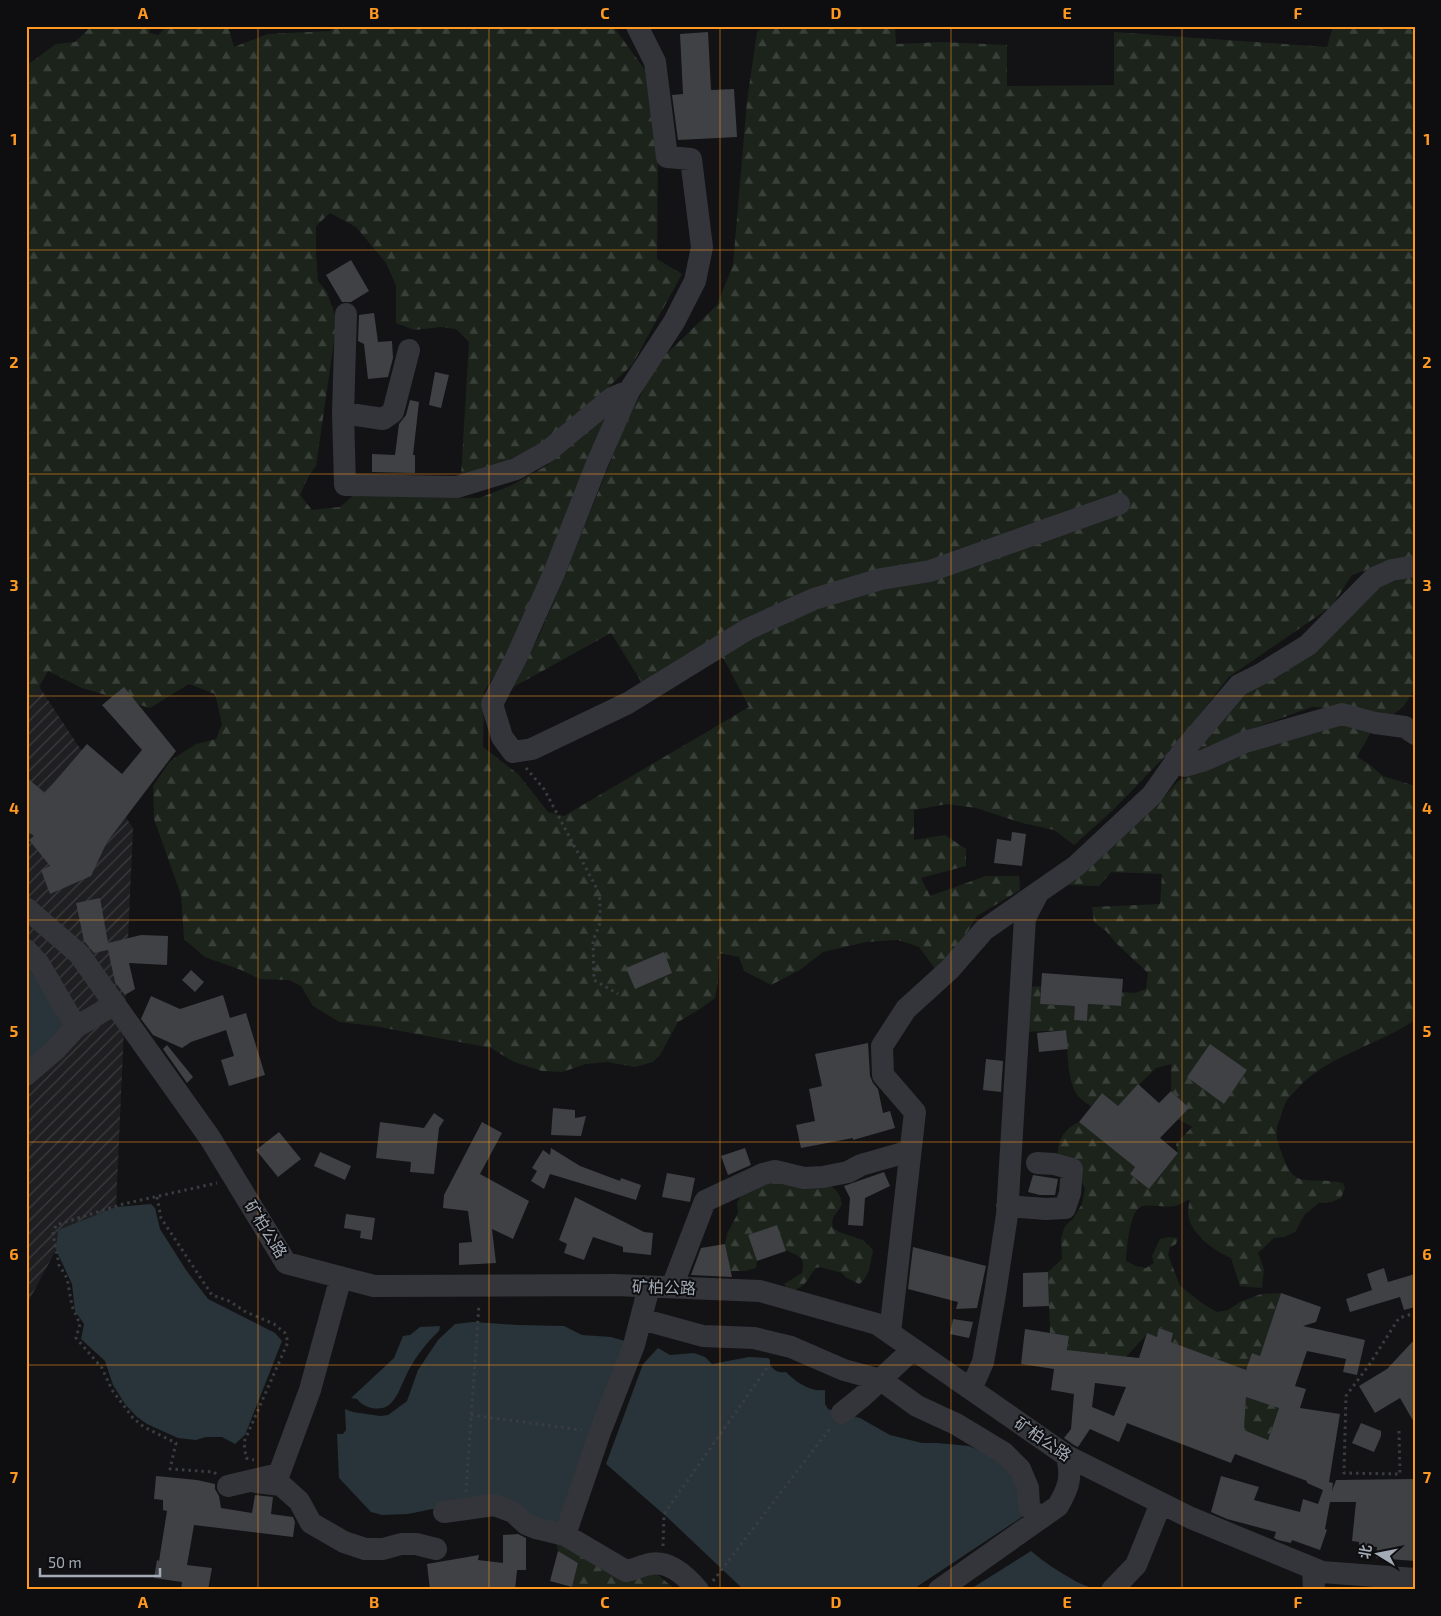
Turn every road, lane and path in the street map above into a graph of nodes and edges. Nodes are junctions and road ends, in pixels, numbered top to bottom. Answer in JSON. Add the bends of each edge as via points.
{"nodes":[{"id":1,"x":637,"y":26,"type":"edge"},
{"id":2,"x":346,"y":314,"type":"dead end"},
{"id":3,"x":410,"y":350,"type":"dead end"},
{"id":4,"x":629,"y":390,"type":"junction"},
{"id":5,"x":343,"y":413,"type":"junction"},
{"id":6,"x":1119,"y":504,"type":"dead end"},
{"id":7,"x":1415,"y":566,"type":"edge"},
{"id":8,"x":1415,"y":734,"type":"edge"},
{"id":9,"x":513,"y":752,"type":"junction"},
{"id":10,"x":1175,"y":761,"type":"junction"},
{"id":11,"x":1039,"y":892,"type":"junction"},
{"id":12,"x":26,"y":908,"type":"edge"},
{"id":13,"x":26,"y":950,"type":"edge"},
{"id":14,"x":618,"y":994,"type":"dead end"},
{"id":15,"x":115,"y":1004,"type":"junction"},
{"id":16,"x":76,"y":1027,"type":"junction"},
{"id":17,"x":26,"y":1075,"type":"edge"},
{"id":18,"x":910,"y":1151,"type":"junction"},
{"id":19,"x":1037,"y":1163,"type":"dead end"},
{"id":20,"x":235,"y":1179,"type":"junction"},
{"id":21,"x":157,"y":1197,"type":"junction"},
{"id":22,"x":1007,"y":1206,"type":"junction"},
{"id":23,"x":341,"y":1277,"type":"junction"},
{"id":24,"x":480,"y":1286,"type":"junction"},
{"id":25,"x":649,"y":1287,"type":"junction"},
{"id":26,"x":672,"y":1288,"type":"junction"},
{"id":27,"x":1415,"y":1313,"type":"edge"},
{"id":28,"x":641,"y":1319,"type":"junction"},
{"id":29,"x":890,"y":1333,"type":"junction"},
{"id":30,"x":913,"y":1349,"type":"junction"},
{"id":31,"x":770,"y":1365,"type":"dead end"},
{"id":32,"x":881,"y":1380,"type":"junction"},
{"id":33,"x":970,"y":1389,"type":"junction"},
{"id":34,"x":842,"y":1413,"type":"joint"},
{"id":35,"x":471,"y":1415,"type":"junction"},
{"id":36,"x":1026,"y":1428,"type":"junction"},
{"id":37,"x":1399,"y":1431,"type":"dead end"},
{"id":38,"x":600,"y":1432,"type":"junction"},
{"id":39,"x":998,"y":1449,"type":"junction"},
{"id":40,"x":1067,"y":1456,"type":"junction"},
{"id":41,"x":281,"y":1466,"type":"junction"},
{"id":42,"x":238,"y":1483,"type":"junction"},
{"id":43,"x":1161,"y":1503,"type":"junction"},
{"id":44,"x":454,"y":1510,"type":"joint"},
{"id":45,"x":1040,"y":1519,"type":"junction"},
{"id":46,"x":566,"y":1535,"type":"junction"},
{"id":47,"x":436,"y":1549,"type":"dead end"},
{"id":48,"x":663,"y":1565,"type":"junction"},
{"id":49,"x":722,"y":1569,"type":"dead end"},
{"id":50,"x":1314,"y":1579,"type":"edge"},
{"id":51,"x":1415,"y":1579,"type":"edge"},
{"id":52,"x":698,"y":1590,"type":"edge"},
{"id":53,"x":938,"y":1590,"type":"edge"},
{"id":54,"x":1112,"y":1590,"type":"edge"}],
"edges":[{"from":1,"to":4,"type":"street","via":[[655,62],[667,157],[691,159],[702,247],[695,281],[674,322]]},
{"from":2,"to":5,"type":"street"},
{"from":3,"to":5,"type":"street","via":[[394,412],[383,419]]},
{"from":4,"to":5,"type":"street","via":[[612,398],[548,451],[516,469],[457,487],[345,485]]},
{"from":4,"to":9,"type":"street","via":[[554,573],[492,704],[502,737]]},
{"from":6,"to":9,"type":"street","via":[[930,571],[880,579],[814,600],[748,629],[628,703],[532,749]]},
{"from":7,"to":10,"type":"street","via":[[1392,570],[1374,578],[1308,645],[1262,674],[1239,684]]},
{"from":8,"to":10,"type":"street","via":[[1405,727],[1342,714],[1245,742],[1185,766]]},
{"from":9,"to":14,"type":"path","via":[[544,789],[597,889],[600,923],[593,941],[594,980]]},
{"from":10,"to":11,"type":"street","via":[[1152,795],[1076,866]]},
{"from":11,"to":18,"type":"street","via":[[984,930],[950,969],[906,1010],[882,1046],[883,1076],[915,1112]]},
{"from":11,"to":22,"type":"street","via":[[1025,918]]},
{"from":12,"to":15,"type":"street","name":"矿柏公路","via":[[79,954]]},
{"from":13,"to":16,"type":"street","via":[[39,964]]},
{"from":15,"to":16,"type":"street"},
{"from":15,"to":20,"type":"street","name":"矿柏公路","via":[[210,1138]]},
{"from":16,"to":17,"type":"street"},
{"from":18,"to":26,"type":"street","via":[[848,1172],[823,1176],[804,1178],[775,1171],[705,1201]]},
{"from":18,"to":29,"type":"street"},
{"from":19,"to":22,"type":"street","via":[[1072,1169],[1065,1208]]},
{"from":20,"to":21,"type":"path"},
{"from":20,"to":23,"type":"street","name":"矿柏公路","via":[[286,1263]]},
{"from":21,"to":41,"type":"path","via":[[161,1218],[212,1295],[274,1324],[285,1333],[288,1342],[244,1442],[246,1458]]},
{"from":21,"to":42,"type":"path","via":[[56,1224],[53,1234],[59,1265],[80,1324],[76,1338],[102,1368],[112,1390],[133,1418],[144,1428],[176,1443],[170,1470],[214,1472]]},
{"from":22,"to":33,"type":"street","via":[[983,1362]]},
{"from":23,"to":24,"type":"street","name":"矿柏公路","via":[[374,1286]]},
{"from":23,"to":41,"type":"street","via":[[310,1390]]},
{"from":24,"to":25,"type":"street","name":"矿柏公路"},
{"from":24,"to":35,"type":"path"},
{"from":25,"to":26,"type":"street","name":"矿柏公路"},
{"from":25,"to":28,"type":"street"},
{"from":26,"to":29,"type":"street","name":"矿柏公路","via":[[760,1291],[877,1324]]},
{"from":27,"to":37,"type":"path","via":[[1399,1318],[1346,1396],[1344,1473],[1400,1474]]},
{"from":28,"to":32,"type":"street","via":[[703,1336],[754,1338],[792,1347],[844,1370]]},
{"from":28,"to":38,"type":"street"},
{"from":29,"to":30,"type":"street","name":"矿柏公路"},
{"from":30,"to":32,"type":"street"},
{"from":30,"to":33,"type":"street","name":"矿柏公路"},
{"from":31,"to":48,"type":"path","via":[[664,1514]]},
{"from":32,"to":34,"type":"street"},
{"from":32,"to":39,"type":"street","via":[[917,1406]]},
{"from":33,"to":36,"type":"street","name":"矿柏公路"},
{"from":34,"to":49,"type":"path"},
{"from":35,"to":38,"type":"path"},
{"from":35,"to":44,"type":"path"},
{"from":36,"to":39,"type":"street"},
{"from":36,"to":40,"type":"street","name":"矿柏公路"},
{"from":38,"to":46,"type":"street"},
{"from":39,"to":45,"type":"street","via":[[1020,1469],[1028,1488],[1029,1507]]},
{"from":40,"to":43,"type":"street","name":"矿柏公路"},
{"from":40,"to":45,"type":"street","via":[[1071,1471],[1068,1489],[1058,1506]]},
{"from":41,"to":42,"type":"street","via":[[279,1474]]},
{"from":42,"to":47,"type":"street","via":[[281,1485],[300,1501],[311,1522],[344,1542],[365,1549],[416,1544]]},
{"from":43,"to":50,"type":"street","name":"矿柏公路"},
{"from":43,"to":54,"type":"street","via":[[1136,1565]]},
{"from":44,"to":46,"type":"street","via":[[494,1505],[513,1512],[526,1524]]},
{"from":45,"to":53,"type":"street"},
{"from":46,"to":48,"type":"street","via":[[626,1572],[646,1565]]},
{"from":48,"to":52,"type":"street","via":[[684,1574]]},
{"from":50,"to":51,"type":"street","name":"矿柏公路","via":[[1322,1572]]}]}
